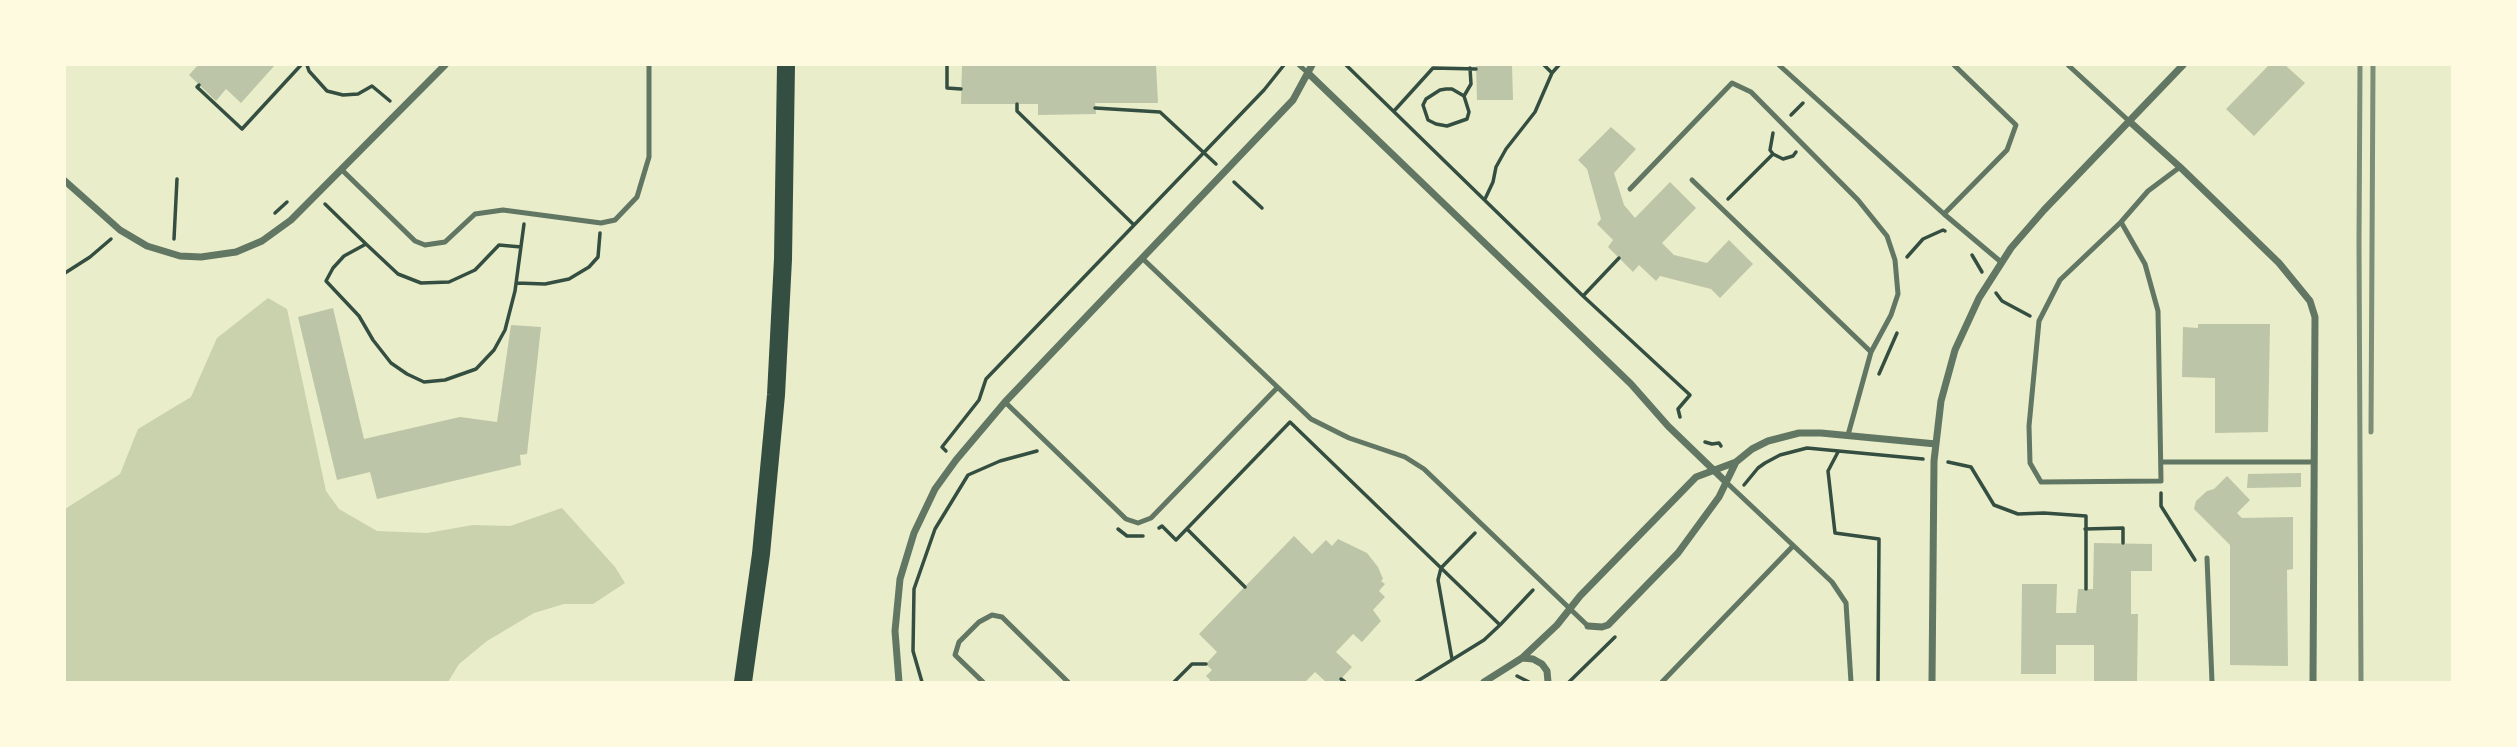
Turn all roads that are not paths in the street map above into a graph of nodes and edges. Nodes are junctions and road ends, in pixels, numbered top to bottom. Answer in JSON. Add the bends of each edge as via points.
{"nodes":[{"id":1,"x":445,"y":65,"type":"edge"},
{"id":2,"x":649,"y":65,"type":"edge"},
{"id":3,"x":786,"y":65,"type":"edge"},
{"id":4,"x":1299,"y":65,"type":"edge"},
{"id":5,"x":1312,"y":65,"type":"edge"},
{"id":6,"x":1779,"y":65,"type":"edge"},
{"id":7,"x":1954,"y":65,"type":"edge"},
{"id":8,"x":2068,"y":65,"type":"edge"},
{"id":9,"x":2183,"y":65,"type":"edge"},
{"id":10,"x":1308,"y":73,"type":"junction"},
{"id":11,"x":2129,"y":121,"type":"junction"},
{"id":12,"x":2180,"y":167,"type":"junction"},
{"id":13,"x":342,"y":170,"type":"junction"},
{"id":14,"x":1692,"y":180,"type":"dead end"},
{"id":15,"x":65,"y":181,"type":"edge"},
{"id":16,"x":1630,"y":189,"type":"dead end"},
{"id":17,"x":1944,"y":214,"type":"junction"},
{"id":18,"x":2121,"y":222,"type":"junction"},
{"id":19,"x":1142,"y":258,"type":"junction"},
{"id":20,"x":2001,"y":262,"type":"junction"},
{"id":21,"x":1871,"y":352,"type":"junction"},
{"id":22,"x":1277,"y":388,"type":"junction"},
{"id":23,"x":1005,"y":402,"type":"junction"},
{"id":24,"x":1847,"y":435,"type":"junction"},
{"id":25,"x":1936,"y":444,"type":"junction"},
{"id":26,"x":1736,"y":462,"type":"junction"},
{"id":27,"x":2161,"y":462,"type":"junction"},
{"id":28,"x":2314,"y":462,"type":"junction"},
{"id":29,"x":1713,"y":470,"type":"junction"},
{"id":30,"x":1726,"y":482,"type":"junction"},
{"id":31,"x":1793,"y":546,"type":"junction"},
{"id":32,"x":2207,"y":558,"type":"dead end"},
{"id":33,"x":1570,"y":609,"type":"junction"},
{"id":34,"x":1588,"y":626,"type":"joint"},
{"id":35,"x":1522,"y":658,"type":"junction"},
{"id":36,"x":743,"y":682,"type":"edge"},
{"id":37,"x":899,"y":682,"type":"edge"},
{"id":38,"x":983,"y":682,"type":"edge"},
{"id":39,"x":1068,"y":682,"type":"edge"},
{"id":40,"x":1484,"y":682,"type":"edge"},
{"id":41,"x":1548,"y":682,"type":"edge"},
{"id":42,"x":1662,"y":682,"type":"edge"},
{"id":43,"x":1851,"y":682,"type":"edge"},
{"id":44,"x":1932,"y":682,"type":"edge"},
{"id":45,"x":2212,"y":682,"type":"edge"},
{"id":46,"x":2313,"y":682,"type":"edge"}],
"edges":[{"from":1,"to":13,"type":"street"},
{"from":2,"to":13,"type":"lane","via":[[649,157],[638,197],[615,220],[601,223],[503,210],[475,214],[445,242],[425,245],[415,241]]},
{"from":3,"to":36,"type":"main road","via":[[776,395]]},
{"from":4,"to":10,"type":"lane"},
{"from":5,"to":10,"type":"street"},
{"from":6,"to":17,"type":"lane"},
{"from":7,"to":17,"type":"lane","via":[[2016,125],[2007,150]]},
{"from":8,"to":11,"type":"lane"},
{"from":9,"to":11,"type":"street"},
{"from":10,"to":19,"type":"street","via":[[1293,100]]},
{"from":10,"to":29,"type":"street","via":[[1631,384]]},
{"from":11,"to":12,"type":"street"},
{"from":11,"to":20,"type":"street"},
{"from":12,"to":18,"type":"lane","via":[[2148,191]]},
{"from":12,"to":28,"type":"street","via":[[2279,263],[2310,301],[2315,317]]},
{"from":13,"to":15,"type":"street","via":[[317,197],[262,241],[201,257],[147,246],[120,230]]},
{"from":14,"to":21,"type":"lane"},
{"from":16,"to":21,"type":"lane","via":[[1732,83],[1751,92],[1858,200],[1887,236],[1898,294]]},
{"from":17,"to":20,"type":"lane"},
{"from":18,"to":27,"type":"lane","via":[[2145,264],[2158,311]]},
{"from":18,"to":27,"type":"lane","via":[[2060,280],[2039,321],[2030,463],[2041,481],[2161,481]]},
{"from":19,"to":22,"type":"lane"},
{"from":19,"to":23,"type":"street"},
{"from":20,"to":25,"type":"street","via":[[1955,350],[1941,401]]},
{"from":21,"to":24,"type":"lane"},
{"from":22,"to":23,"type":"lane","via":[[1151,519],[1138,523],[1126,519]]},
{"from":22,"to":33,"type":"lane","via":[[1322,426],[1415,462]]},
{"from":23,"to":37,"type":"street","via":[[948,470],[914,533],[899,589],[895,631]]},
{"from":24,"to":25,"type":"street"},
{"from":24,"to":26,"type":"street","via":[[1788,435],[1758,446]]},
{"from":25,"to":44,"type":"street"},
{"from":26,"to":29,"type":"street"},
{"from":26,"to":30,"type":"street"},
{"from":27,"to":28,"type":"lane"},
{"from":28,"to":46,"type":"street"},
{"from":29,"to":30,"type":"street"},
{"from":29,"to":33,"type":"street","via":[[1696,477]]},
{"from":30,"to":31,"type":"lane"},
{"from":30,"to":34,"type":"street","via":[[1688,541],[1613,620],[1602,627]]},
{"from":31,"to":42,"type":"lane"},
{"from":31,"to":43,"type":"lane","via":[[1832,582],[1846,603]]},
{"from":32,"to":45,"type":"lane"},
{"from":33,"to":34,"type":"lane"},
{"from":33,"to":35,"type":"street"},
{"from":35,"to":40,"type":"street"},
{"from":35,"to":41,"type":"street","via":[[1542,664]]},
{"from":38,"to":39,"type":"lane","via":[[955,655],[959,642],[992,615],[1002,617]]}]}
